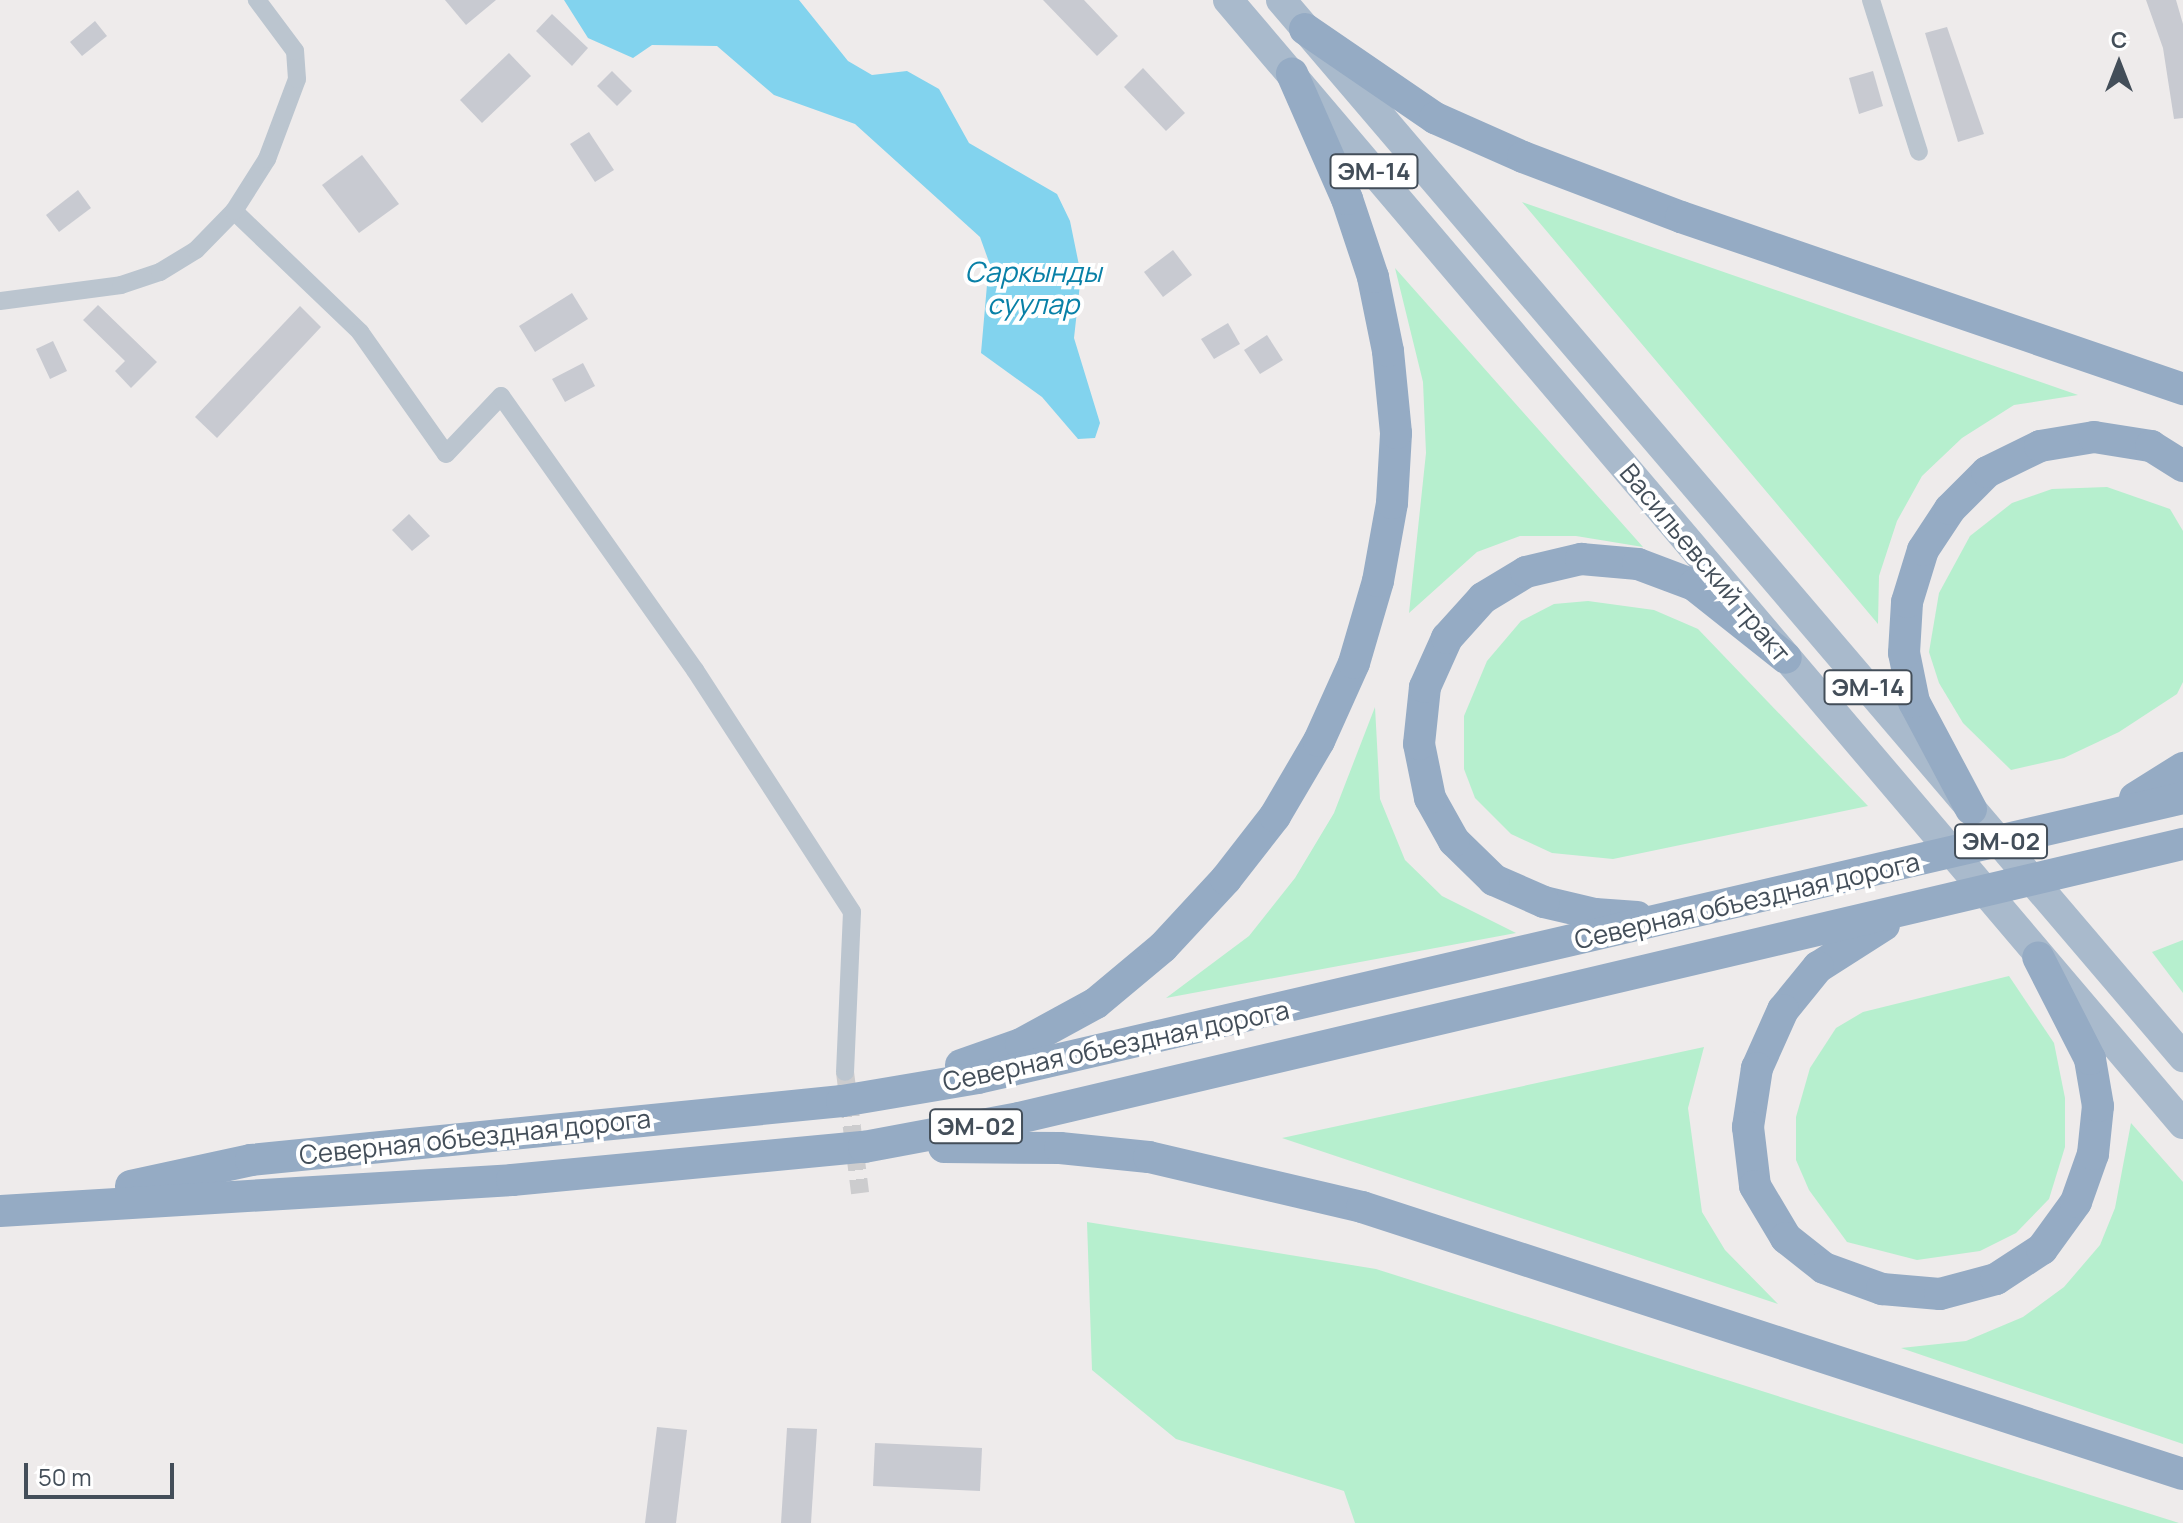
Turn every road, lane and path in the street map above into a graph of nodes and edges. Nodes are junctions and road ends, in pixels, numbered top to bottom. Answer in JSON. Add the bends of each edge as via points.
{"nodes":[{"id":1,"x":257,"y":0,"type":"edge"},
{"id":2,"x":1228,"y":0,"type":"edge"},
{"id":3,"x":1281,"y":0,"type":"edge"},
{"id":4,"x":1871,"y":0,"type":"edge"},
{"id":5,"x":1305,"y":29,"type":"junction"},
{"id":6,"x":1292,"y":74,"type":"junction"},
{"id":7,"x":1398,"y":133,"type":"junction"},
{"id":8,"x":1919,"y":152,"type":"dead end"},
{"id":9,"x":1367,"y":162,"type":"junction"},
{"id":10,"x":234,"y":211,"type":"junction"},
{"id":11,"x":0,"y":301,"type":"edge"},
{"id":12,"x":2183,"y":389,"type":"edge"},
{"id":13,"x":2183,"y":466,"type":"edge"},
{"id":14,"x":1786,"y":658,"type":"junction"},
{"id":15,"x":2183,"y":768,"type":"edge"},
{"id":16,"x":2183,"y":798,"type":"edge"},
{"id":17,"x":1971,"y":809,"type":"junction"},
{"id":18,"x":2074,"y":824,"type":"junction"},
{"id":19,"x":2183,"y":844,"type":"edge"},
{"id":20,"x":1909,"y":909,"type":"junction"},
{"id":21,"x":1708,"y":910,"type":"junction"},
{"id":22,"x":2038,"y":957,"type":"junction"},
{"id":23,"x":2183,"y":1057,"type":"edge"},
{"id":24,"x":843,"y":1086,"type":"junction"},
{"id":25,"x":2183,"y":1124,"type":"edge"},
{"id":26,"x":864,"y":1147,"type":"junction"},
{"id":27,"x":34,"y":1207,"type":"junction"},
{"id":28,"x":0,"y":1211,"type":"edge"},
{"id":29,"x":2183,"y":1474,"type":"edge"}],
"edges":[{"from":1,"to":10,"type":"street","via":[[295,51],[297,79],[267,159]]},
{"from":2,"to":6,"type":"main road","name":"Васильевский тракт","number":"ЭМ-14"},
{"from":3,"to":5,"type":"main road","name":"Васильевский тракт","number":"ЭМ-14"},
{"from":4,"to":8,"type":"street"},
{"from":5,"to":7,"type":"main road","name":"Васильевский тракт","number":"ЭМ-14"},
{"from":5,"to":12,"type":"highway","via":[[1435,118],[1523,157]]},
{"from":6,"to":9,"type":"main road","name":"Васильевский тракт","number":"ЭМ-14"},
{"from":6,"to":24,"type":"highway","via":[[1347,199],[1373,277],[1388,351],[1396,433],[1392,503],[1378,581],[1354,663],[1319,741],[1275,816],[1163,947],[1096,1003],[1021,1044]]},
{"from":7,"to":9,"type":"main road"},
{"from":7,"to":17,"type":"main road","name":"Васильевский тракт","number":"ЭМ-14"},
{"from":9,"to":14,"type":"main road","name":"Васильевский тракт","number":"ЭМ-14"},
{"from":10,"to":11,"type":"street","via":[[196,250],[160,272],[121,285]]},
{"from":10,"to":24,"type":"street","via":[[360,332],[446,454],[501,396],[695,670],[852,912]]},
{"from":13,"to":17,"type":"highway","via":[[2151,446],[2094,437],[2040,446],[1987,472],[1950,509],[1923,550],[1907,602],[1904,653],[1914,702]]},
{"from":14,"to":21,"type":"highway","via":[[1694,585],[1638,564],[1581,559],[1526,572],[1483,598],[1447,638],[1425,687],[1419,744],[1430,798],[1454,841],[1494,880],[1544,902],[1595,914],[1646,917]]},
{"from":14,"to":22,"type":"main road","name":"Васильевский тракт","number":"ЭМ-14"},
{"from":15,"to":18,"type":"highway","via":[[2128,802]]},
{"from":16,"to":18,"type":"highway","name":"Северная объездная дорога","number":"ЭМ-02"},
{"from":17,"to":23,"type":"main road","name":"Васильевский тракт","number":"ЭМ-14"},
{"from":18,"to":21,"type":"highway","name":"Северная объездная дорога","number":"ЭМ-02"},
{"from":19,"to":20,"type":"highway","name":"Северная объездная дорога","number":"ЭМ-02"},
{"from":20,"to":22,"type":"highway","via":[[1818,967],[1783,1010],[1757,1068],[1748,1127],[1755,1186],[1786,1238],[1824,1268],[1882,1289],[1940,1294],[1996,1279],[2042,1249],[2076,1202],[2093,1154],[2098,1106],[2090,1059]]},
{"from":20,"to":26,"type":"highway","name":"Северная объездная дорога","number":"ЭМ-02","via":[[1019,1118]]},
{"from":21,"to":24,"type":"highway","name":"Северная объездная дорога","number":"ЭМ-02","via":[[1093,1055]]},
{"from":22,"to":25,"type":"main road","name":"Васильевский тракт","number":"ЭМ-14"},
{"from":24,"to":27,"type":"highway","name":"Северная объездная дорога","number":"ЭМ-02","via":[[251,1160]]},
{"from":26,"to":27,"type":"highway","name":"Северная объездная дорога","number":"ЭМ-02","via":[[512,1180]]},
{"from":26,"to":29,"type":"highway","via":[[1060,1148],[1149,1157],[1248,1178],[1362,1207]]},
{"from":27,"to":28,"type":"highway","name":"Северная объездная дорога","number":"ЭМ-02"}]}
